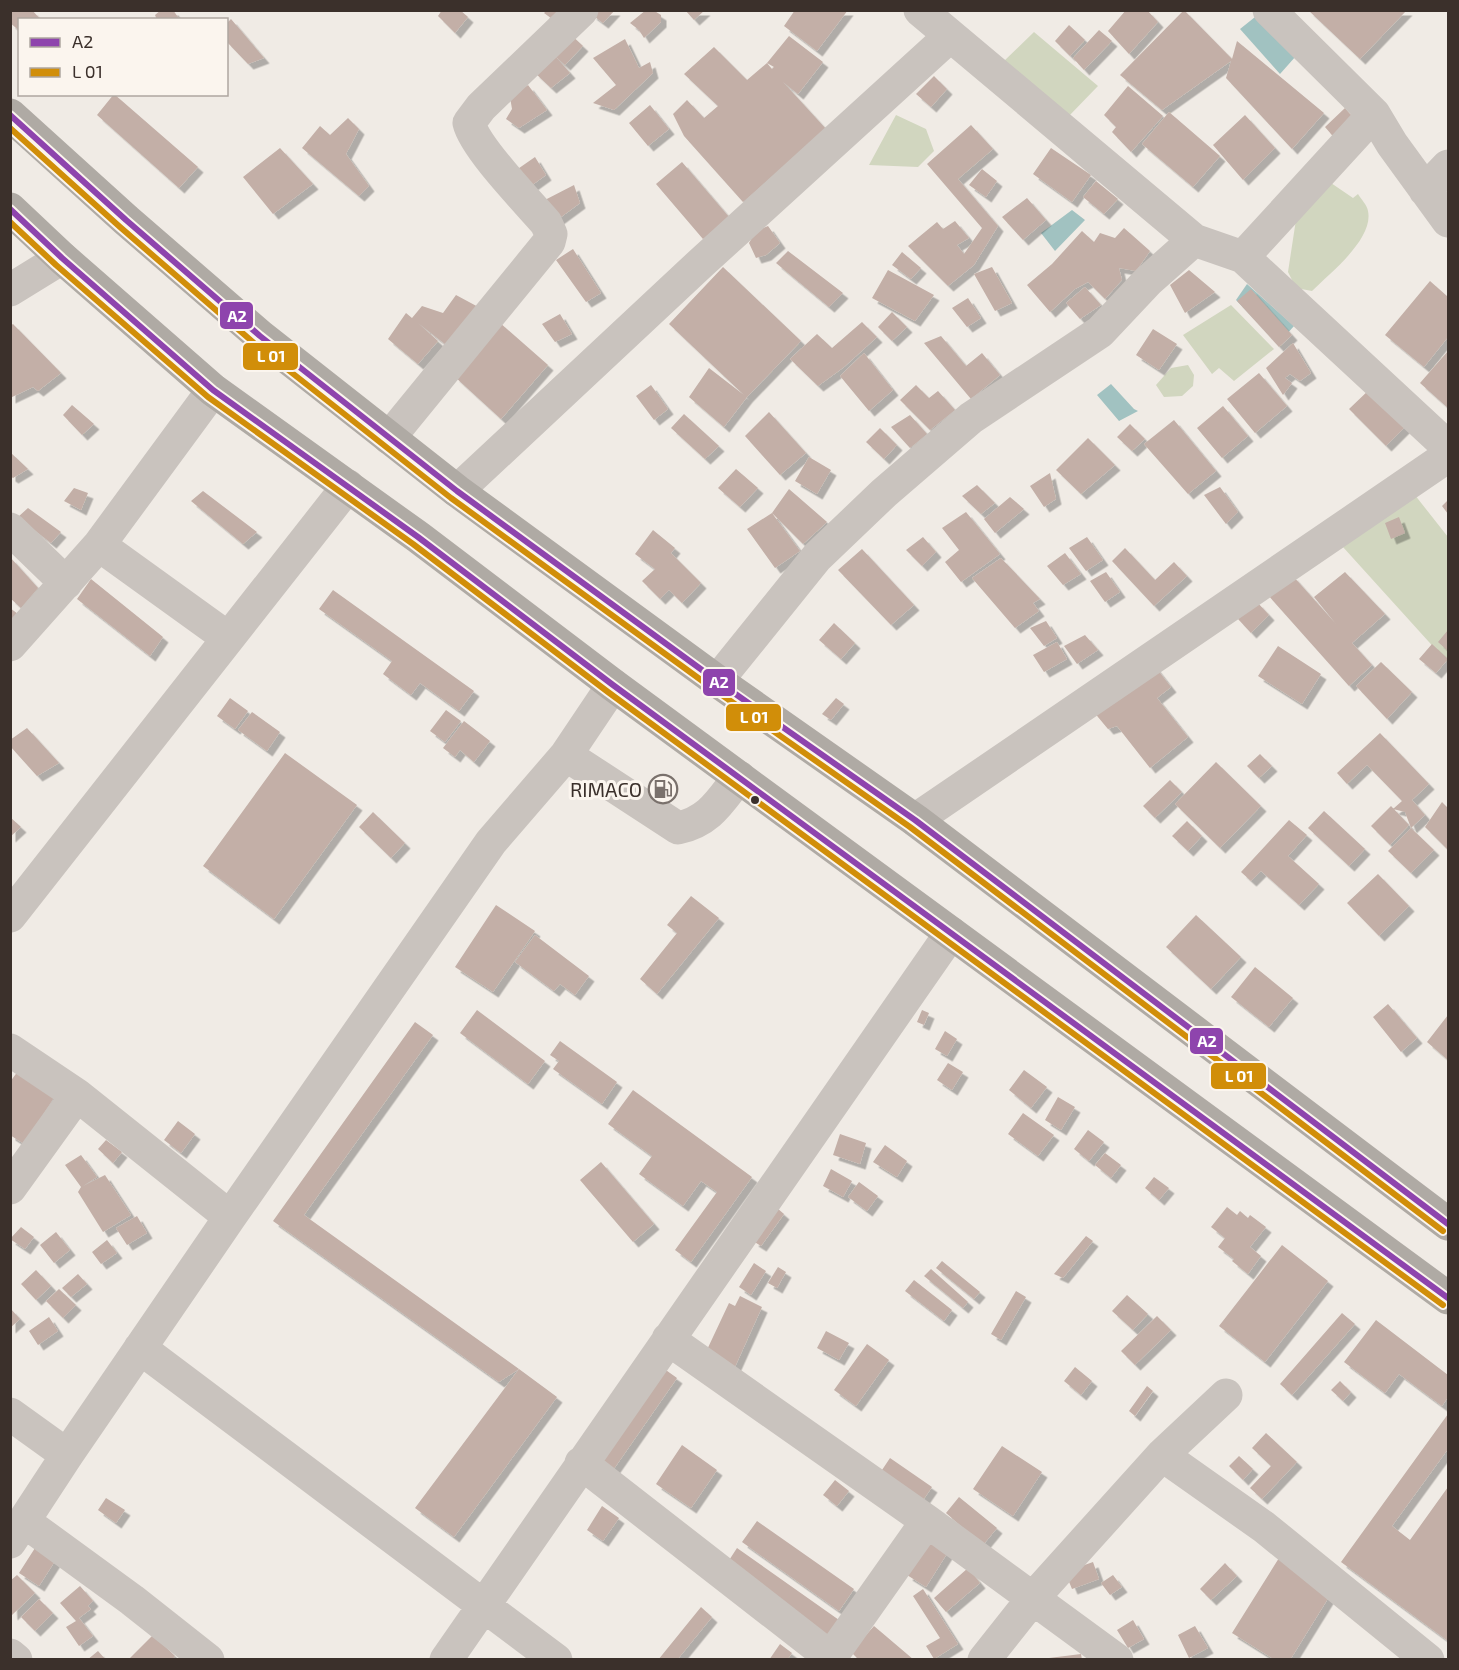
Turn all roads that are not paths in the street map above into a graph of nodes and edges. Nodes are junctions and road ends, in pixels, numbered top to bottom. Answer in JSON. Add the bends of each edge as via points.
{"nodes":[{"id":1,"x":582,"y":10,"type":"edge"},
{"id":2,"x":920,"y":10,"type":"edge"},
{"id":3,"x":1269,"y":10,"type":"edge"},
{"id":4,"x":949,"y":37,"type":"junction"},
{"id":5,"x":1374,"y":114,"type":"junction"},
{"id":6,"x":10,"y":115,"type":"edge"},
{"id":7,"x":1449,"y":166,"type":"edge"},
{"id":8,"x":1425,"y":190,"type":"junction"},
{"id":9,"x":10,"y":209,"type":"edge"},
{"id":10,"x":1449,"y":221,"type":"edge"},
{"id":11,"x":1194,"y":240,"type":"junction"},
{"id":12,"x":1243,"y":257,"type":"junction"},
{"id":13,"x":62,"y":258,"type":"junction"},
{"id":14,"x":10,"y":290,"type":"edge"},
{"id":15,"x":213,"y":390,"type":"junction"},
{"id":16,"x":389,"y":438,"type":"junction"},
{"id":17,"x":1449,"y":447,"type":"edge"},
{"id":18,"x":1449,"y":456,"type":"edge"},
{"id":19,"x":348,"y":486,"type":"junction"},
{"id":20,"x":456,"y":491,"type":"junction"},
{"id":21,"x":10,"y":529,"type":"edge"},
{"id":22,"x":99,"y":545,"type":"junction"},
{"id":23,"x":66,"y":583,"type":"junction"},
{"id":24,"x":228,"y":638,"type":"junction"},
{"id":25,"x":10,"y":645,"type":"edge"},
{"id":26,"x":717,"y":681,"type":"junction"},
{"id":27,"x":613,"y":685,"type":"junction"},
{"id":28,"x":566,"y":755,"type":"junction"},
{"id":29,"x":739,"y":777,"type":"junction"},
{"id":30,"x":915,"y":820,"type":"junction"},
{"id":31,"x":21,"y":884,"type":"edge"},
{"id":32,"x":10,"y":916,"type":"edge"},
{"id":33,"x":951,"y":933,"type":"junction"},
{"id":34,"x":10,"y":1050,"type":"edge"},
{"id":35,"x":77,"y":1095,"type":"junction"},
{"id":36,"x":10,"y":1188,"type":"edge"},
{"id":37,"x":230,"y":1217,"type":"junction"},
{"id":38,"x":1447,"y":1219,"type":"edge"},
{"id":39,"x":1449,"y":1298,"type":"edge"},
{"id":40,"x":669,"y":1339,"type":"junction"},
{"id":41,"x":140,"y":1348,"type":"junction"},
{"id":42,"x":1226,"y":1395,"type":"dead end"},
{"id":43,"x":10,"y":1414,"type":"edge"},
{"id":44,"x":67,"y":1455,"type":"junction"},
{"id":45,"x":1162,"y":1455,"type":"junction"},
{"id":46,"x":581,"y":1463,"type":"junction"},
{"id":47,"x":927,"y":1521,"type":"junction"},
{"id":48,"x":18,"y":1532,"type":"edge"},
{"id":49,"x":1034,"y":1597,"type":"junction"},
{"id":50,"x":485,"y":1606,"type":"junction"},
{"id":51,"x":10,"y":1655,"type":"edge"},
{"id":52,"x":833,"y":1658,"type":"edge"},
{"id":53,"x":16,"y":1659,"type":"edge"},
{"id":54,"x":208,"y":1659,"type":"edge"},
{"id":55,"x":447,"y":1659,"type":"edge"},
{"id":56,"x":556,"y":1659,"type":"edge"},
{"id":57,"x":984,"y":1659,"type":"edge"},
{"id":58,"x":1117,"y":1659,"type":"edge"},
{"id":59,"x":1428,"y":1659,"type":"edge"}],
"edges":[{"from":1,"to":16,"type":"street","via":[[469,123],[484,151],[546,223],[551,234],[549,242]]},
{"from":2,"to":4,"type":"street"},
{"from":3,"to":5,"type":"street"},
{"from":4,"to":11,"type":"street"},
{"from":4,"to":20,"type":"street"},
{"from":5,"to":8,"type":"street"},
{"from":5,"to":12,"type":"street"},
{"from":6,"to":16,"type":"highway","via":[[260,336]]},
{"from":7,"to":8,"type":"street"},
{"from":8,"to":10,"type":"street"},
{"from":9,"to":13,"type":"highway"},
{"from":11,"to":12,"type":"street"},
{"from":11,"to":26,"type":"street","via":[[1100,332],[970,418],[884,493],[816,557]]},
{"from":12,"to":17,"type":"street"},
{"from":13,"to":14,"type":"street"},
{"from":13,"to":15,"type":"highway"},
{"from":15,"to":19,"type":"highway"},
{"from":15,"to":22,"type":"street"},
{"from":16,"to":20,"type":"highway"},
{"from":18,"to":30,"type":"street"},
{"from":19,"to":24,"type":"street"},
{"from":19,"to":27,"type":"highway"},
{"from":20,"to":26,"type":"highway"},
{"from":21,"to":23,"type":"street"},
{"from":22,"to":23,"type":"street"},
{"from":22,"to":24,"type":"street"},
{"from":23,"to":25,"type":"street"},
{"from":24,"to":31,"type":"street"},
{"from":26,"to":30,"type":"highway"},
{"from":27,"to":28,"type":"street"},
{"from":27,"to":29,"type":"highway"},
{"from":28,"to":29,"type":"street","via":[[678,828],[694,824],[711,812]]},
{"from":28,"to":37,"type":"street","via":[[491,842]]},
{"from":29,"to":33,"type":"highway"},
{"from":30,"to":38,"type":"highway"},
{"from":31,"to":32,"type":"street"},
{"from":33,"to":39,"type":"highway"},
{"from":33,"to":40,"type":"street"},
{"from":34,"to":35,"type":"street"},
{"from":35,"to":36,"type":"street"},
{"from":35,"to":37,"type":"street"},
{"from":37,"to":41,"type":"street"},
{"from":40,"to":46,"type":"street"},
{"from":40,"to":47,"type":"street"},
{"from":41,"to":44,"type":"street"},
{"from":41,"to":50,"type":"street"},
{"from":42,"to":45,"type":"street"},
{"from":43,"to":44,"type":"street"},
{"from":44,"to":48,"type":"street"},
{"from":45,"to":49,"type":"street"},
{"from":45,"to":59,"type":"street","via":[[1264,1527]]},
{"from":46,"to":50,"type":"street"},
{"from":46,"to":52,"type":"street"},
{"from":47,"to":49,"type":"street"},
{"from":47,"to":52,"type":"street"},
{"from":48,"to":54,"type":"street","via":[[132,1600]]},
{"from":49,"to":57,"type":"street"},
{"from":49,"to":58,"type":"street"},
{"from":50,"to":55,"type":"street"},
{"from":50,"to":56,"type":"street"},
{"from":51,"to":53,"type":"street"}]}
